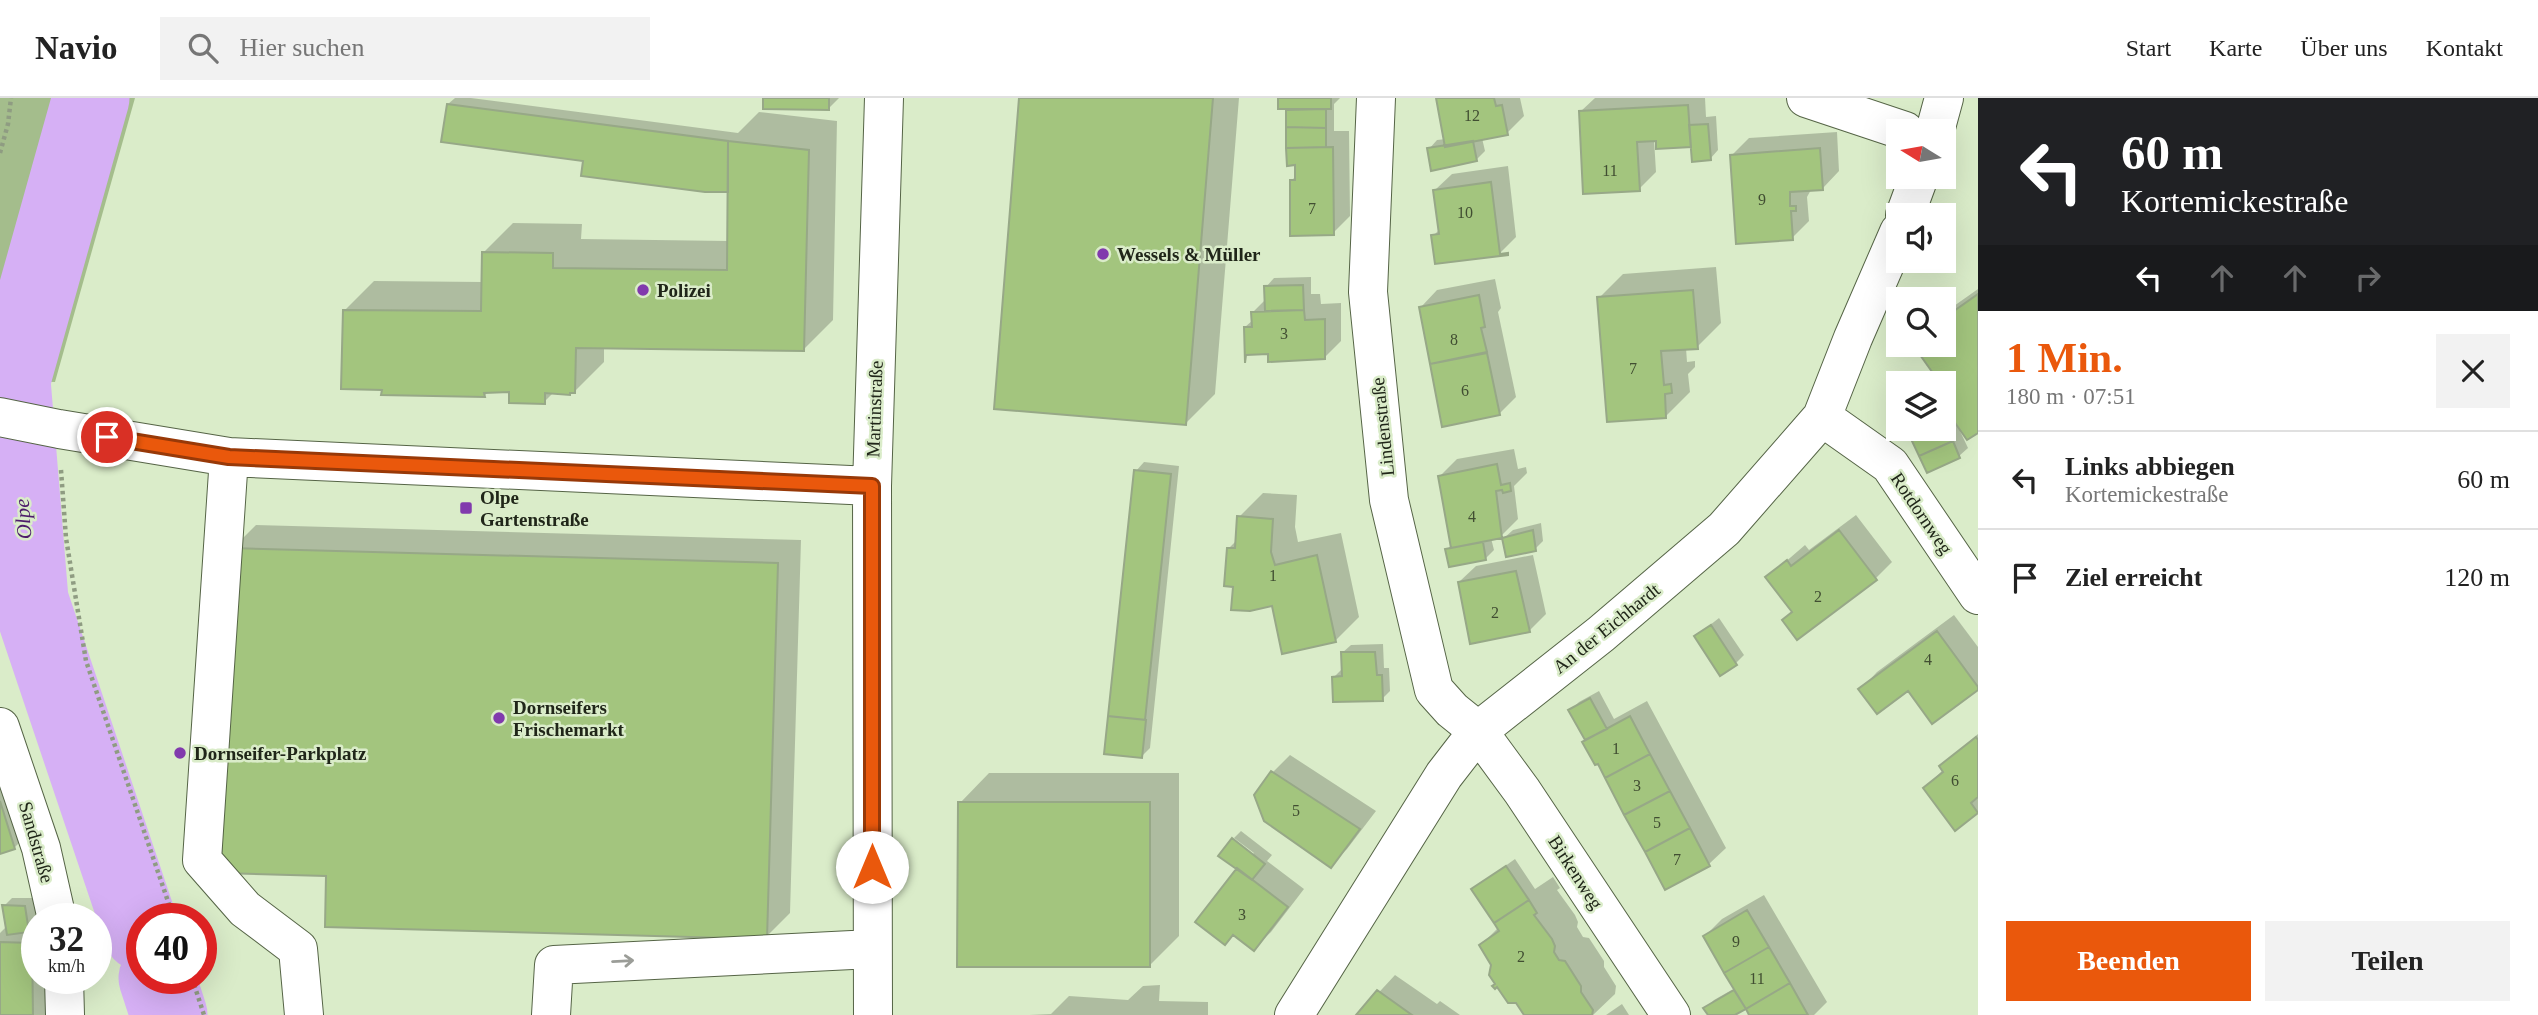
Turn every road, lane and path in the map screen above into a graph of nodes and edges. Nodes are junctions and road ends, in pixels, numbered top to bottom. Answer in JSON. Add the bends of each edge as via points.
{"nodes":[{"id":1,"x":10,"y":98,"type":"edge"},
{"id":2,"x":884,"y":98,"type":"edge"},
{"id":3,"x":1376,"y":98,"type":"edge"},
{"id":4,"x":1806,"y":98,"type":"edge"},
{"id":5,"x":1944,"y":98,"type":"edge"},
{"id":6,"x":1938,"y":119,"type":"edge"},
{"id":7,"x":1886,"y":125,"type":"edge"},
{"id":8,"x":0,"y":153,"type":"edge"},
{"id":9,"x":1886,"y":262,"type":"edge"},
{"id":10,"x":0,"y":416,"type":"edge"},
{"id":11,"x":1822,"y":417,"type":"junction"},
{"id":12,"x":59,"y":429,"type":"junction"},
{"id":13,"x":229,"y":457,"type":"junction"},
{"id":14,"x":872,"y":486,"type":"junction"},
{"id":15,"x":1978,"y":595,"type":"edge"},
{"id":16,"x":0,"y":727,"type":"edge"},
{"id":17,"x":1478,"y":732,"type":"junction"},
{"id":18,"x":53,"y":903,"type":"edge"},
{"id":19,"x":169,"y":903,"type":"edge"},
{"id":20,"x":872,"y":949,"type":"junction"},
{"id":21,"x":64,"y":994,"type":"edge"},
{"id":22,"x":197,"y":994,"type":"edge"},
{"id":23,"x":65,"y":1015,"type":"edge"},
{"id":24,"x":204,"y":1015,"type":"edge"},
{"id":25,"x":304,"y":1015,"type":"edge"},
{"id":26,"x":551,"y":1015,"type":"edge"},
{"id":27,"x":873,"y":1015,"type":"edge"},
{"id":28,"x":1294,"y":1015,"type":"edge"},
{"id":29,"x":1671,"y":1015,"type":"edge"}],
"edges":[{"from":1,"to":8,"type":"path"},
{"from":2,"to":14,"type":"street","name":"Martinstraße"},
{"from":3,"to":17,"type":"street","name":"Lindenstraße","via":[[1368,292],[1389,500],[1434,690]]},
{"from":4,"to":7,"type":"street"},
{"from":5,"to":6,"type":"street"},
{"from":9,"to":11,"type":"street","name":"An der Eichhardt"},
{"from":10,"to":12,"type":"street"},
{"from":11,"to":15,"type":"street","name":"Rotdornweg","via":[[1890,465]]},
{"from":11,"to":17,"type":"street","name":"An der Eichhardt","via":[[1724,529]]},
{"from":12,"to":13,"type":"street"},
{"from":12,"to":19,"type":"path","via":[[66,538],[86,661]]},
{"from":13,"to":14,"type":"street"},
{"from":13,"to":25,"type":"street","via":[[202,860],[245,909],[298,949]]},
{"from":14,"to":20,"type":"street","name":"Martinstraße"},
{"from":16,"to":18,"type":"street","name":"Sandstraße","via":[[41,848]]},
{"from":17,"to":28,"type":"street","name":"An der Eichhardt","via":[[1444,775]]},
{"from":17,"to":29,"type":"street","name":"Birkenweg"},
{"from":26,"to":20,"type":"street","one_way":true,"via":[[554,965]]},
{"from":20,"to":27,"type":"street","name":"Martinstraße"},
{"from":21,"to":23,"type":"street"},
{"from":22,"to":24,"type":"path"}]}
